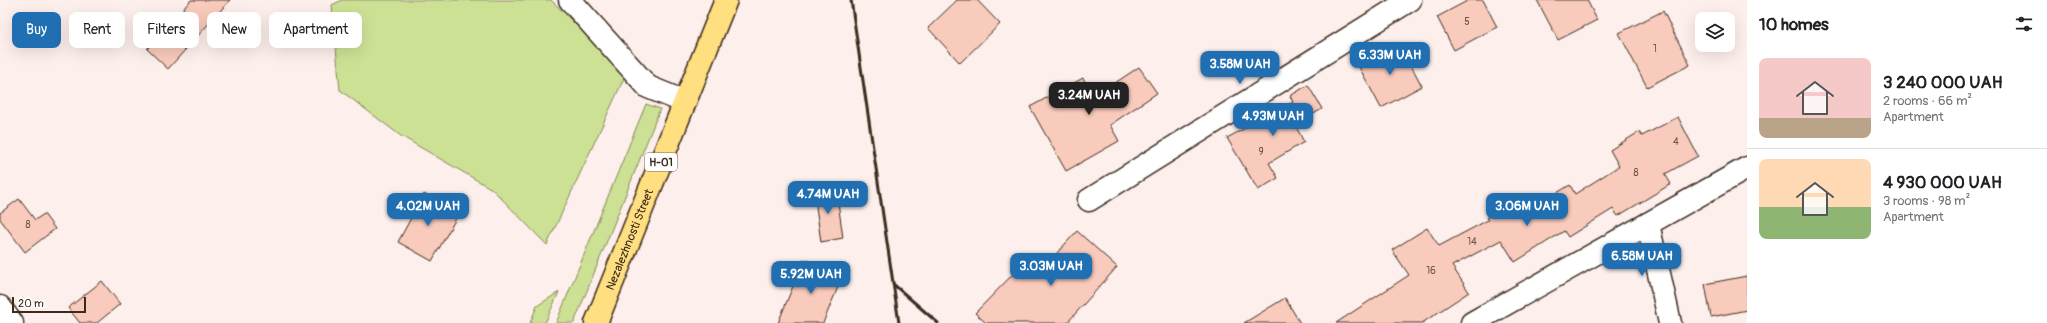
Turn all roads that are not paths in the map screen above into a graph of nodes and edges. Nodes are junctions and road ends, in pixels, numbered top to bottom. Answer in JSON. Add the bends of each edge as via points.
{"nodes":[{"id":1,"x":570,"y":0,"type":"edge"},
{"id":2,"x":726,"y":0,"type":"edge"},
{"id":3,"x":1410,"y":0,"type":"edge"},
{"id":4,"x":685,"y":102,"type":"junction"},
{"id":5,"x":1747,"y":168,"type":"edge"},
{"id":6,"x":1088,"y":200,"type":"dead end"},
{"id":7,"x":1648,"y":224,"type":"junction"},
{"id":8,"x":0,"y":307,"type":"edge"},
{"id":9,"x":12,"y":323,"type":"edge"},
{"id":10,"x":596,"y":323,"type":"edge"},
{"id":11,"x":1472,"y":323,"type":"edge"},
{"id":12,"x":1670,"y":323,"type":"edge"}],
"edges":[{"from":1,"to":4,"type":"street","via":[[648,87]]},
{"from":2,"to":4,"type":"main road","name":"Nezalezhnosti Street","number":"Н-01"},
{"from":3,"to":6,"type":"street"},
{"from":4,"to":10,"type":"main road","name":"Nezalezhnosti Street","number":"Н-01"},
{"from":5,"to":7,"type":"street"},
{"from":7,"to":11,"type":"street"},
{"from":7,"to":12,"type":"street"},
{"from":8,"to":9,"type":"street"}]}
